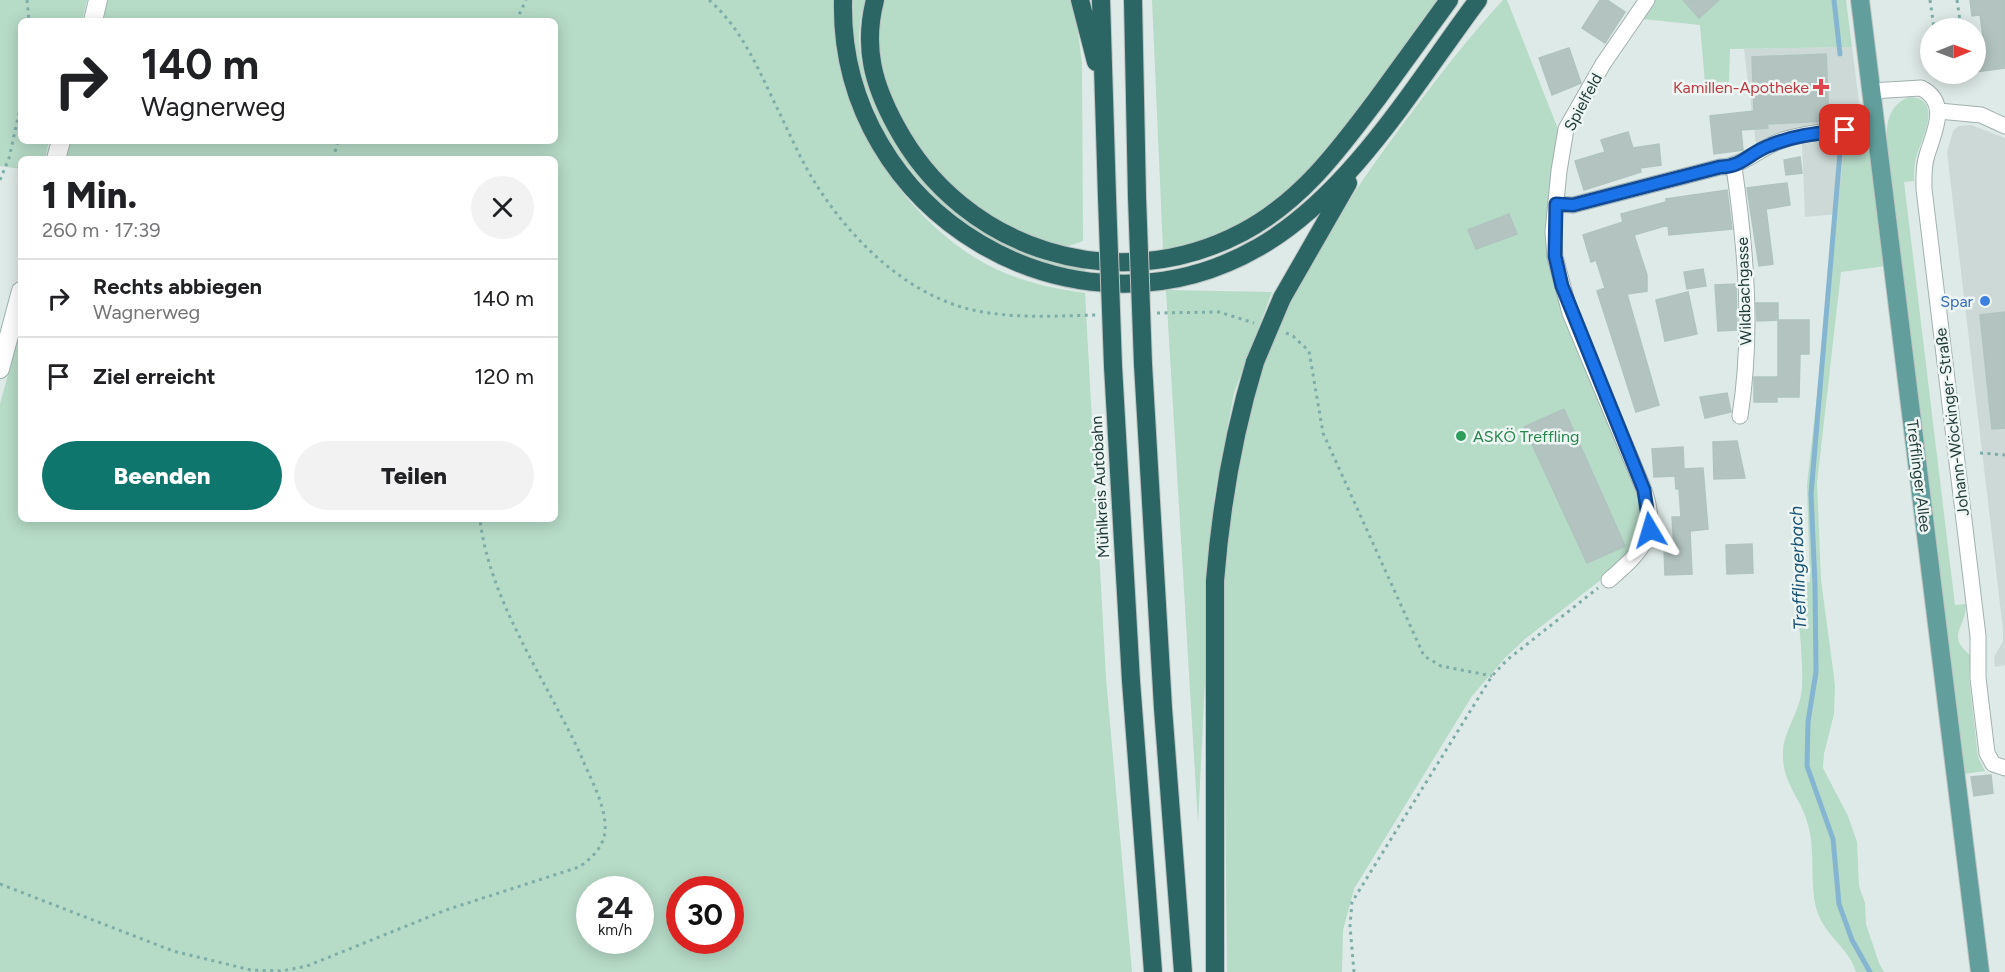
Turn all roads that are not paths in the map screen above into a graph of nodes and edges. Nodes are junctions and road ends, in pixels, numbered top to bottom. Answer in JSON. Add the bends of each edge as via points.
{"nodes":[{"id":1,"x":98,"y":0,"type":"edge"},
{"id":2,"x":843,"y":0,"type":"edge"},
{"id":3,"x":875,"y":0,"type":"edge"},
{"id":4,"x":1080,"y":0,"type":"edge"},
{"id":5,"x":1101,"y":0,"type":"edge"},
{"id":6,"x":1132,"y":0,"type":"edge"},
{"id":7,"x":1449,"y":0,"type":"edge"},
{"id":8,"x":1478,"y":0,"type":"edge"},
{"id":9,"x":1647,"y":0,"type":"edge"},
{"id":10,"x":1860,"y":0,"type":"edge"},
{"id":11,"x":94,"y":18,"type":"edge"},
{"id":12,"x":1103,"y":86,"type":"junction"},
{"id":13,"x":1871,"y":91,"type":"junction"},
{"id":14,"x":1939,"y":111,"type":"junction"},
{"id":15,"x":2005,"y":126,"type":"edge"},
{"id":16,"x":1876,"y":127,"type":"junction"},
{"id":17,"x":1361,"y":158,"type":"junction"},
{"id":18,"x":1734,"y":167,"type":"junction"},
{"id":19,"x":1556,"y":204,"type":"junction"},
{"id":20,"x":18,"y":302,"type":"edge"},
{"id":21,"x":0,"y":369,"type":"edge"},
{"id":22,"x":1740,"y":416,"type":"dead end"},
{"id":23,"x":1610,"y":580,"type":"road end"},
{"id":24,"x":2005,"y":768,"type":"edge"},
{"id":25,"x":1153,"y":972,"type":"edge"},
{"id":26,"x":1183,"y":972,"type":"edge"},
{"id":27,"x":1215,"y":972,"type":"edge"},
{"id":28,"x":1980,"y":972,"type":"edge"}],
"edges":[{"from":1,"to":11,"type":"street"},
{"from":2,"to":17,"type":"highway","via":[[847,53],[854,82],[867,117],[900,174],[949,224],[991,252],[1027,268],[1094,282],[1129,283],[1214,267],[1284,232]]},
{"from":3,"to":7,"type":"highway","via":[[869,24],[869,50],[875,79],[888,112],[915,158],[952,199],[977,220],[1032,247],[1100,262],[1133,263],[1219,244],[1264,221],[1285,205],[1335,155]]},
{"from":4,"to":12,"type":"highway"},
{"from":5,"to":12,"type":"highway","name":"Mühlkreis Autobahn"},
{"from":6,"to":26,"type":"highway","bridge":true,"via":[[1143,364]]},
{"from":8,"to":17,"type":"highway"},
{"from":9,"to":19,"type":"street","name":"Spielfeld","via":[[1572,114],[1562,146]]},
{"from":10,"to":13,"type":"main road","name":"Trefflinger Allee"},
{"from":12,"to":25,"type":"highway","name":"Mühlkreis Autobahn","bridge":true,"via":[[1113,366],[1132,704]]},
{"from":13,"to":14,"type":"street","via":[[1921,88],[1933,97]]},
{"from":13,"to":16,"type":"main road","name":"Trefflinger Allee"},
{"from":14,"to":15,"type":"street","via":[[1981,115]]},
{"from":14,"to":24,"type":"street","name":"Johann-Wöckinger-Straße","via":[[1924,169],[1924,189],[1978,636],[1978,678],[1987,753],[1993,764]]},
{"from":16,"to":18,"type":"street","via":[[1782,141]]},
{"from":16,"to":28,"type":"main road","name":"Trefflinger Allee"},
{"from":17,"to":27,"type":"highway","bridge":true,"via":[[1282,298],[1256,362],[1231,449],[1215,580]]},
{"from":18,"to":19,"type":"street","via":[[1720,167],[1573,205]]},
{"from":18,"to":22,"type":"street","name":"Wildbachgasse","via":[[1747,291]]},
{"from":19,"to":23,"type":"street","name":"Spielfeld","via":[[1555,256],[1562,286],[1649,509],[1650,530],[1645,545]]},
{"from":20,"to":21,"type":"street"}]}
